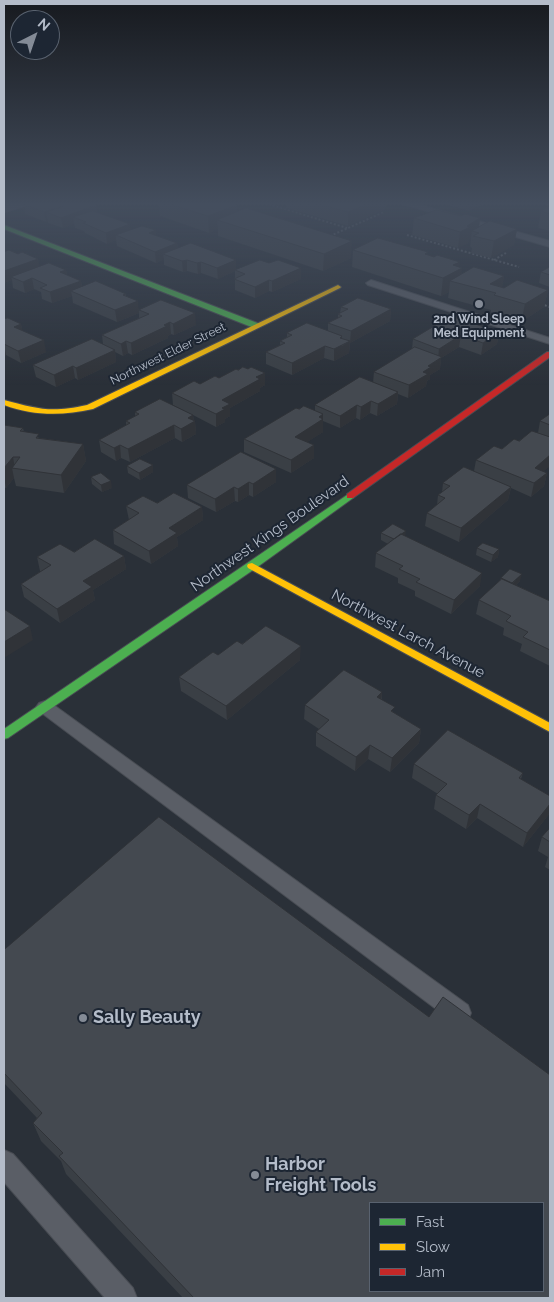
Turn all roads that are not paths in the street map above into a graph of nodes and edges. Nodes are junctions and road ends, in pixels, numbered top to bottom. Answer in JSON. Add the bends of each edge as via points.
{"nodes":[{"id":1,"x":98,"y":264,"type":"edge"},
{"id":2,"x":371,"y":283,"type":"dead end"},
{"id":3,"x":338,"y":287,"type":"dead end"},
{"id":4,"x":257,"y":326,"type":"junction"},
{"id":5,"x":550,"y":341,"type":"edge"},
{"id":6,"x":550,"y":354,"type":"edge"},
{"id":7,"x":4,"y":402,"type":"edge"},
{"id":8,"x":252,"y":566,"type":"junction"},
{"id":9,"x":45,"y":707,"type":"junction"},
{"id":10,"x":550,"y":728,"type":"edge"},
{"id":11,"x":4,"y":734,"type":"edge"},
{"id":12,"x":478,"y":1026,"type":"edge"},
{"id":13,"x":4,"y":1163,"type":"edge"},
{"id":14,"x":122,"y":1298,"type":"edge"}],
"edges":[{"from":1,"to":4,"type":"street"},
{"from":2,"to":5,"type":"lane"},
{"from":3,"to":4,"type":"street","name":"Northwest Elder Street"},
{"from":4,"to":7,"type":"street","name":"Northwest Elder Street","via":[[90,407],[54,414],[33,413]]},
{"from":6,"to":8,"type":"street","name":"Northwest Kings Boulevard"},
{"from":8,"to":9,"type":"street","name":"Northwest Kings Boulevard"},
{"from":8,"to":10,"type":"street","name":"Northwest Larch Avenue"},
{"from":9,"to":11,"type":"street","name":"Northwest Kings Boulevard"},
{"from":9,"to":12,"type":"lane"},
{"from":13,"to":14,"type":"lane"}]}
